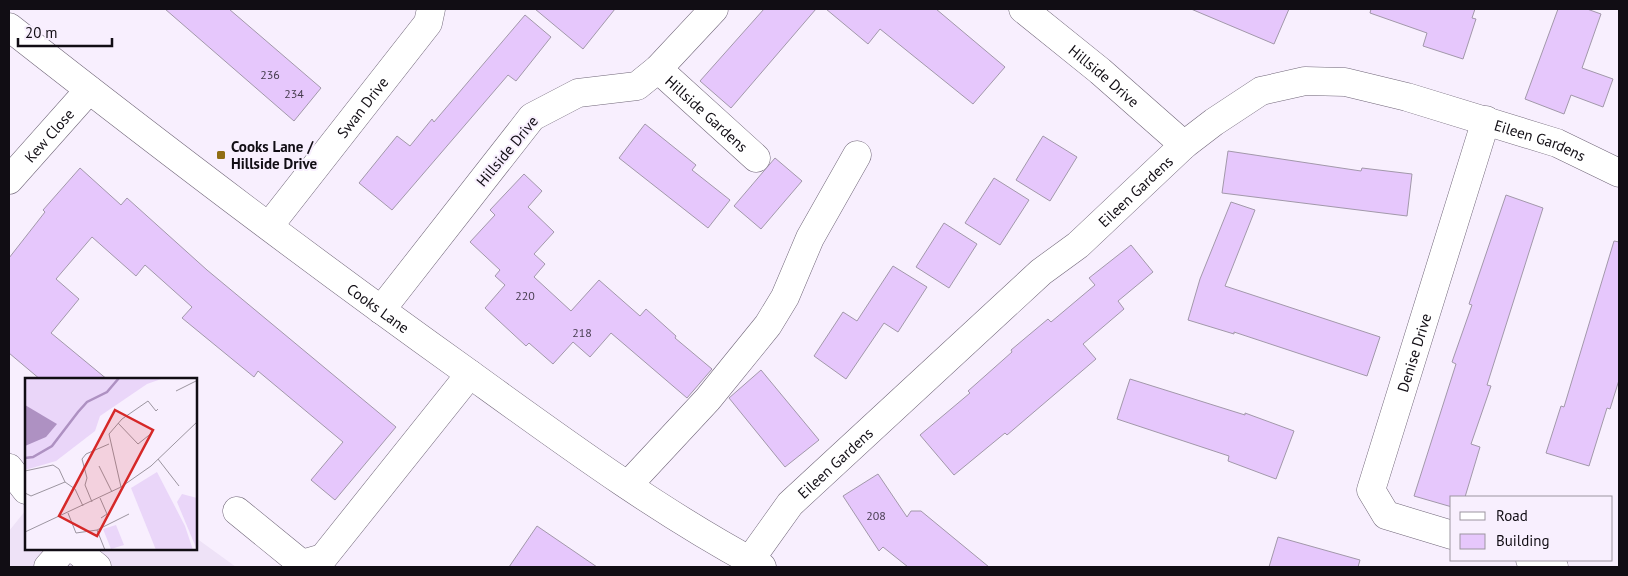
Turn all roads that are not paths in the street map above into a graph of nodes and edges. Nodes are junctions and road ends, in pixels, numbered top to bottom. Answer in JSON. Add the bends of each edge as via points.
{"nodes":[{"id":1,"x":431,"y":9,"type":"edge"},
{"id":2,"x":714,"y":9,"type":"edge"},
{"id":3,"x":1023,"y":9,"type":"edge"},
{"id":4,"x":9,"y":27,"type":"edge"},
{"id":5,"x":658,"y":69,"type":"junction"},
{"id":6,"x":89,"y":90,"type":"junction"},
{"id":7,"x":1486,"y":120,"type":"junction"},
{"id":8,"x":1184,"y":145,"type":"junction"},
{"id":9,"x":857,"y":155,"type":"dead end"},
{"id":10,"x":756,"y":158,"type":"dead end"},
{"id":11,"x":1619,"y":173,"type":"edge"},
{"id":12,"x":9,"y":180,"type":"edge"},
{"id":13,"x":269,"y":226,"type":"junction"},
{"id":14,"x":381,"y":310,"type":"junction"},
{"id":15,"x":470,"y":374,"type":"junction"},
{"id":16,"x":9,"y":468,"type":"edge"},
{"id":17,"x":628,"y":485,"type":"junction"},
{"id":18,"x":25,"y":489,"type":"edge"},
{"id":19,"x":237,"y":511,"type":"dead end"},
{"id":20,"x":1450,"y":534,"type":"edge"},
{"id":21,"x":63,"y":551,"type":"edge"},
{"id":22,"x":77,"y":551,"type":"edge"},
{"id":23,"x":1533,"y":561,"type":"edge"},
{"id":24,"x":756,"y":564,"type":"edge"},
{"id":25,"x":48,"y":567,"type":"edge"},
{"id":26,"x":97,"y":567,"type":"edge"},
{"id":27,"x":1554,"y":567,"type":"edge"}],
"edges":[{"from":1,"to":13,"type":"street","name":"Swan Drive","via":[[428,23]]},
{"from":2,"to":5,"type":"street","name":"Hillside Drive"},
{"from":3,"to":8,"type":"street","name":"Hillside Drive"},
{"from":4,"to":6,"type":"street","name":"Cooks Lane"},
{"from":5,"to":10,"type":"street","name":"Hillside Gardens"},
{"from":5,"to":14,"type":"street","name":"Hillside Drive","via":[[637,86],[578,93],[532,117]]},
{"from":6,"to":12,"type":"street","name":"Kew Close"},
{"from":6,"to":13,"type":"street","name":"Cooks Lane"},
{"from":7,"to":8,"type":"street","name":"Eileen Gardens","via":[[1345,82],[1304,82],[1261,91]]},
{"from":7,"to":11,"type":"street","name":"Eileen Gardens","via":[[1557,143]]},
{"from":7,"to":20,"type":"street","name":"Denise Drive","via":[[1371,490],[1386,515]]},
{"from":8,"to":24,"type":"street","name":"Eileen Gardens","via":[[1078,245],[1041,272],[790,504]]},
{"from":9,"to":17,"type":"street","via":[[810,238],[785,297],[768,326],[708,399]]},
{"from":13,"to":14,"type":"street","name":"Cooks Lane"},
{"from":14,"to":15,"type":"street","name":"Cooks Lane"},
{"from":15,"to":17,"type":"street","name":"Cooks Lane"},
{"from":15,"to":19,"type":"street","via":[[323,558],[302,564]]},
{"from":16,"to":18,"type":"street"},
{"from":17,"to":24,"type":"street","name":"Cooks Lane"},
{"from":21,"to":25,"type":"street"},
{"from":22,"to":26,"type":"street"},
{"from":23,"to":27,"type":"street"}]}
